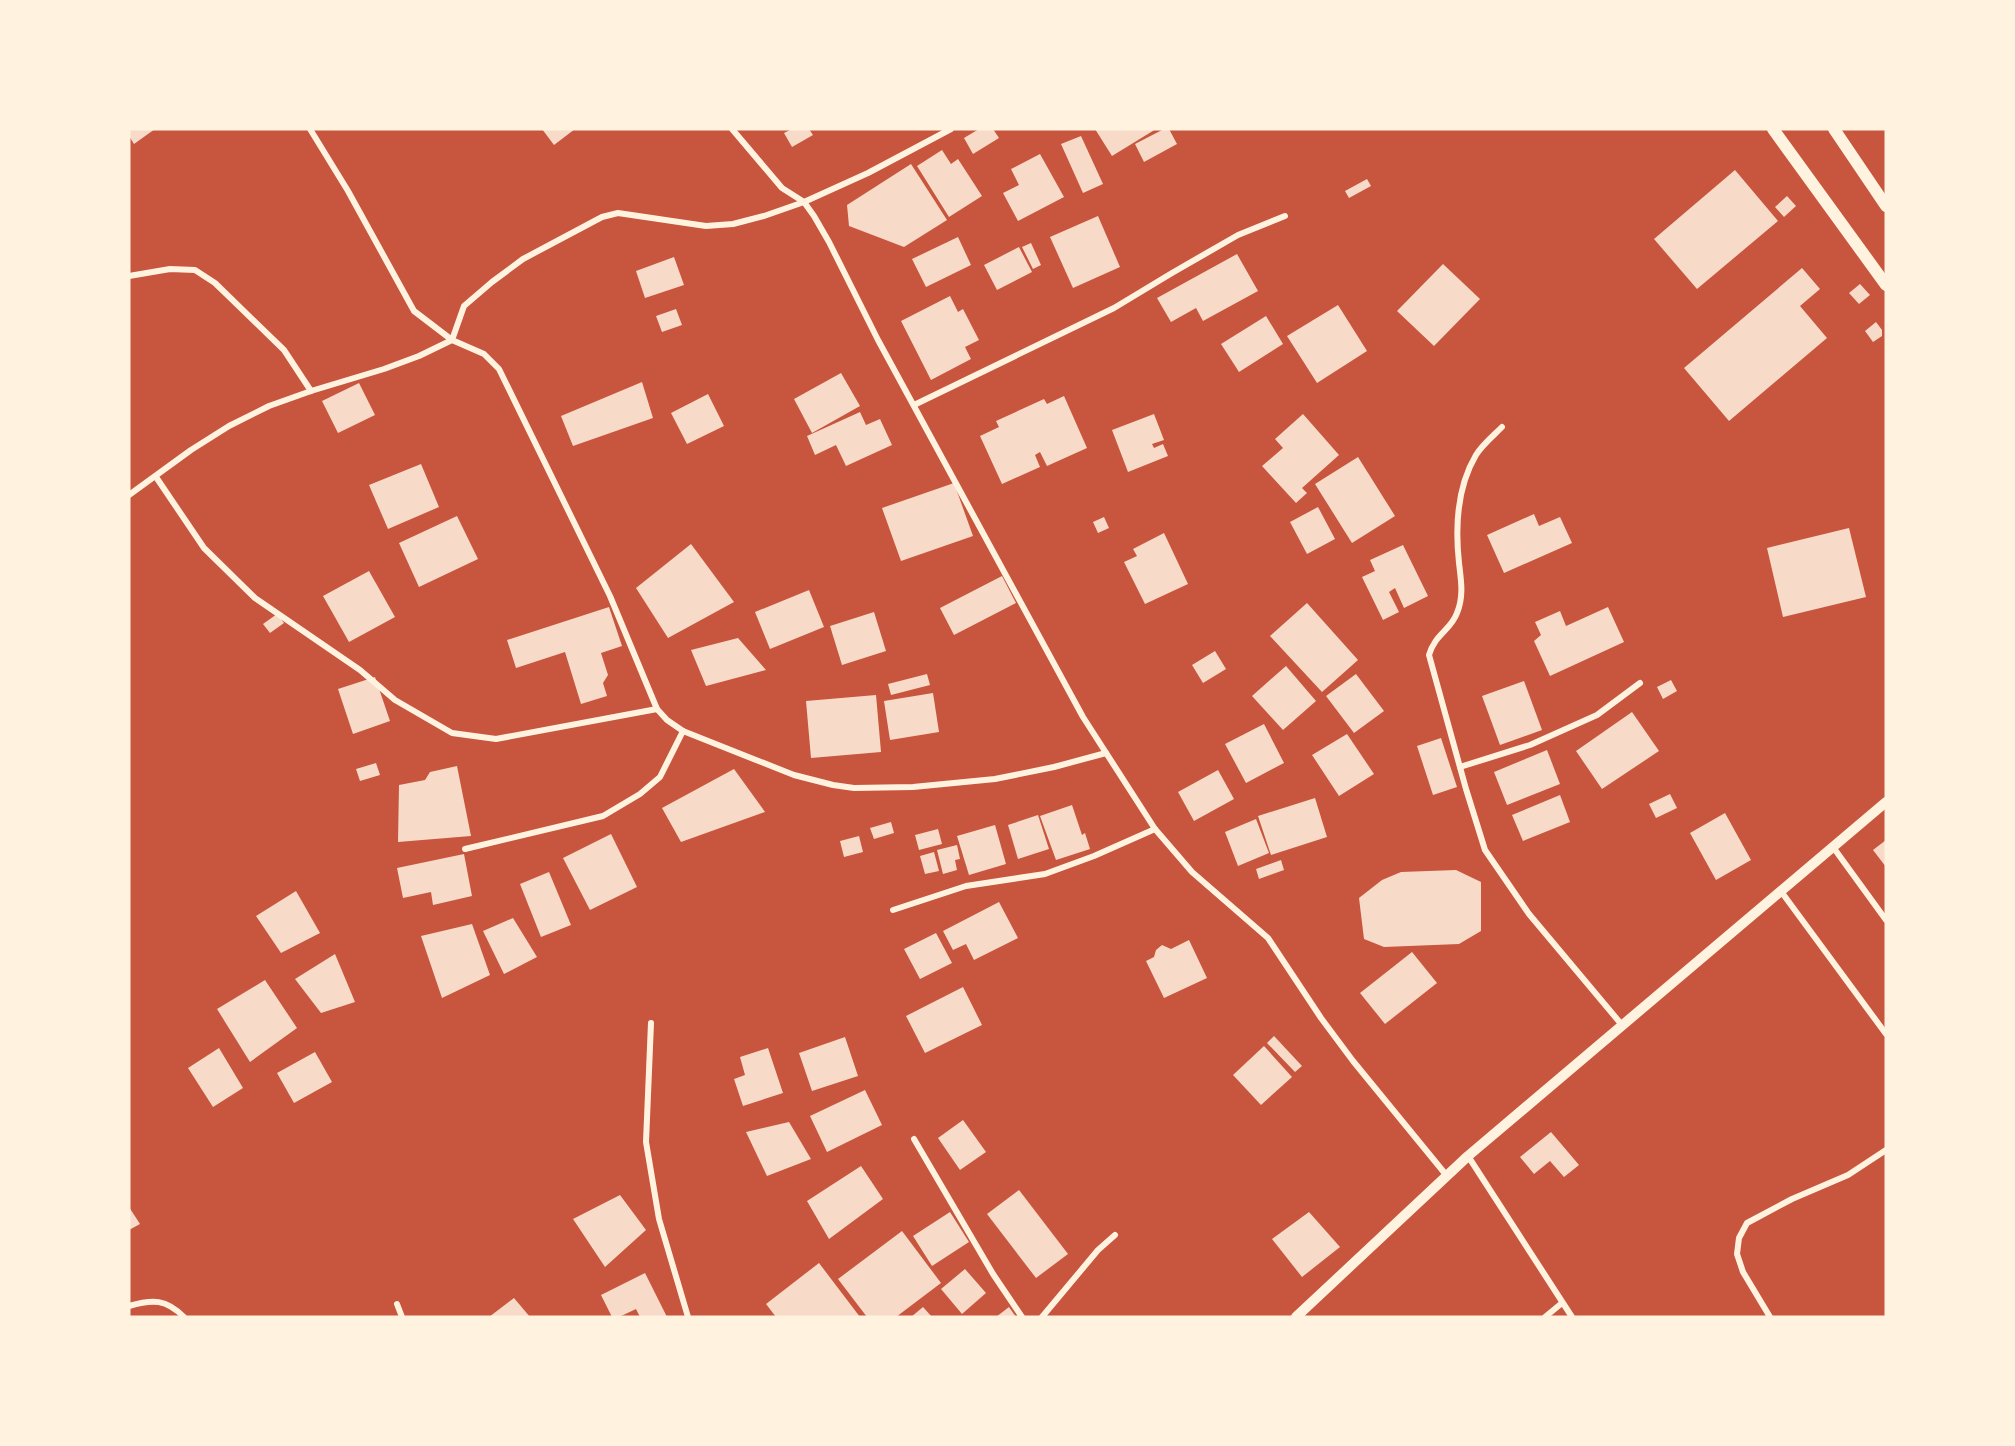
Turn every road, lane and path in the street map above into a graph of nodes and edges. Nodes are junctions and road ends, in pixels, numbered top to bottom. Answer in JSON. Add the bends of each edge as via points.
{"nodes":[{"id":1,"x":309,"y":129,"type":"edge"},
{"id":2,"x":732,"y":129,"type":"edge"},
{"id":3,"x":951,"y":129,"type":"edge"},
{"id":4,"x":1773,"y":129,"type":"edge"},
{"id":5,"x":1834,"y":129,"type":"edge"},
{"id":6,"x":804,"y":202,"type":"junction"},
{"id":7,"x":1886,"y":206,"type":"edge"},
{"id":8,"x":1285,"y":216,"type":"dead end"},
{"id":9,"x":129,"y":276,"type":"edge"},
{"id":10,"x":1886,"y":285,"type":"edge"},
{"id":11,"x":453,"y":340,"type":"junction"},
{"id":12,"x":311,"y":391,"type":"junction"},
{"id":13,"x":914,"y":405,"type":"junction"},
{"id":14,"x":1502,"y":428,"type":"dead end"},
{"id":15,"x":156,"y":477,"type":"junction"},
{"id":16,"x":129,"y":495,"type":"edge"},
{"id":17,"x":1640,"y":683,"type":"dead end"},
{"id":18,"x":657,"y":709,"type":"junction"},
{"id":19,"x":683,"y":731,"type":"junction"},
{"id":20,"x":1106,"y":753,"type":"junction"},
{"id":21,"x":1460,"y":767,"type":"junction"},
{"id":22,"x":1886,"y":802,"type":"edge"},
{"id":23,"x":1155,"y":829,"type":"junction"},
{"id":24,"x":1832,"y":846,"type":"junction"},
{"id":25,"x":465,"y":849,"type":"dead end"},
{"id":26,"x":1780,"y":891,"type":"junction"},
{"id":27,"x":893,"y":910,"type":"dead end"},
{"id":28,"x":1886,"y":920,"type":"edge"},
{"id":29,"x":651,"y":1023,"type":"dead end"},
{"id":30,"x":1622,"y":1025,"type":"junction"},
{"id":31,"x":1886,"y":1034,"type":"edge"},
{"id":32,"x":914,"y":1139,"type":"dead end"},
{"id":33,"x":1886,"y":1150,"type":"edge"},
{"id":34,"x":1468,"y":1156,"type":"junction"},
{"id":35,"x":1447,"y":1176,"type":"junction"},
{"id":36,"x":1116,"y":1235,"type":"dead end"},
{"id":37,"x":1562,"y":1303,"type":"junction"},
{"id":38,"x":397,"y":1304,"type":"dead end"},
{"id":39,"x":129,"y":1306,"type":"edge"},
{"id":40,"x":184,"y":1317,"type":"edge"},
{"id":41,"x":402,"y":1317,"type":"edge"},
{"id":42,"x":688,"y":1317,"type":"edge"},
{"id":43,"x":1022,"y":1317,"type":"edge"},
{"id":44,"x":1042,"y":1317,"type":"edge"},
{"id":45,"x":1296,"y":1317,"type":"edge"},
{"id":46,"x":1545,"y":1317,"type":"edge"},
{"id":47,"x":1572,"y":1317,"type":"edge"},
{"id":48,"x":1770,"y":1317,"type":"edge"}],
"edges":[{"from":1,"to":11,"type":"street","via":[[414,311]]},
{"from":2,"to":6,"type":"street","via":[[782,188]]},
{"from":3,"to":6,"type":"street"},
{"from":4,"to":10,"type":"main road"},
{"from":5,"to":7,"type":"main road"},
{"from":6,"to":11,"type":"street","via":[[733,224],[706,226],[618,213],[602,216],[524,259],[492,282],[464,306]]},
{"from":6,"to":13,"type":"street"},
{"from":8,"to":13,"type":"street","via":[[1239,235],[1114,309]]},
{"from":9,"to":12,"type":"street","via":[[170,269],[195,270],[215,283],[284,350]]},
{"from":11,"to":12,"type":"street","via":[[384,369]]},
{"from":11,"to":18,"type":"street","via":[[484,354],[499,369],[610,596]]},
{"from":12,"to":15,"type":"street","via":[[229,426]]},
{"from":13,"to":20,"type":"street","via":[[1002,571]]},
{"from":14,"to":21,"type":"street","via":[[1478,453],[1465,477],[1456,525],[1462,587],[1457,614],[1432,643],[1429,655]]},
{"from":15,"to":16,"type":"street"},
{"from":15,"to":18,"type":"street","via":[[204,548],[255,598],[360,670],[395,700],[452,733],[496,740]]},
{"from":17,"to":21,"type":"street","via":[[1597,715],[1530,745]]},
{"from":18,"to":19,"type":"street"},
{"from":19,"to":20,"type":"street","via":[[794,775],[854,788],[995,779]]},
{"from":19,"to":25,"type":"street","via":[[660,777],[603,816]]},
{"from":20,"to":23,"type":"street"},
{"from":21,"to":30,"type":"street","via":[[1485,850],[1529,914]]},
{"from":22,"to":24,"type":"street"},
{"from":23,"to":27,"type":"street","via":[[1045,874],[966,886]]},
{"from":23,"to":35,"type":"street","via":[[1192,872],[1268,938],[1353,1061]]},
{"from":24,"to":26,"type":"street"},
{"from":24,"to":28,"type":"street"},
{"from":26,"to":30,"type":"street"},
{"from":26,"to":31,"type":"street"},
{"from":29,"to":42,"type":"street","via":[[646,1142],[659,1219]]},
{"from":30,"to":34,"type":"street"},
{"from":32,"to":43,"type":"street"},
{"from":33,"to":48,"type":"street","via":[[1848,1175],[1747,1223],[1739,1238],[1737,1254],[1743,1272]]},
{"from":34,"to":35,"type":"street"},
{"from":34,"to":37,"type":"street"},
{"from":35,"to":45,"type":"street"},
{"from":36,"to":44,"type":"street","via":[[1098,1250]]},
{"from":37,"to":46,"type":"street"},
{"from":37,"to":47,"type":"street"},
{"from":38,"to":41,"type":"street"},
{"from":39,"to":40,"type":"street","via":[[153,1301],[172,1305]]}]}
